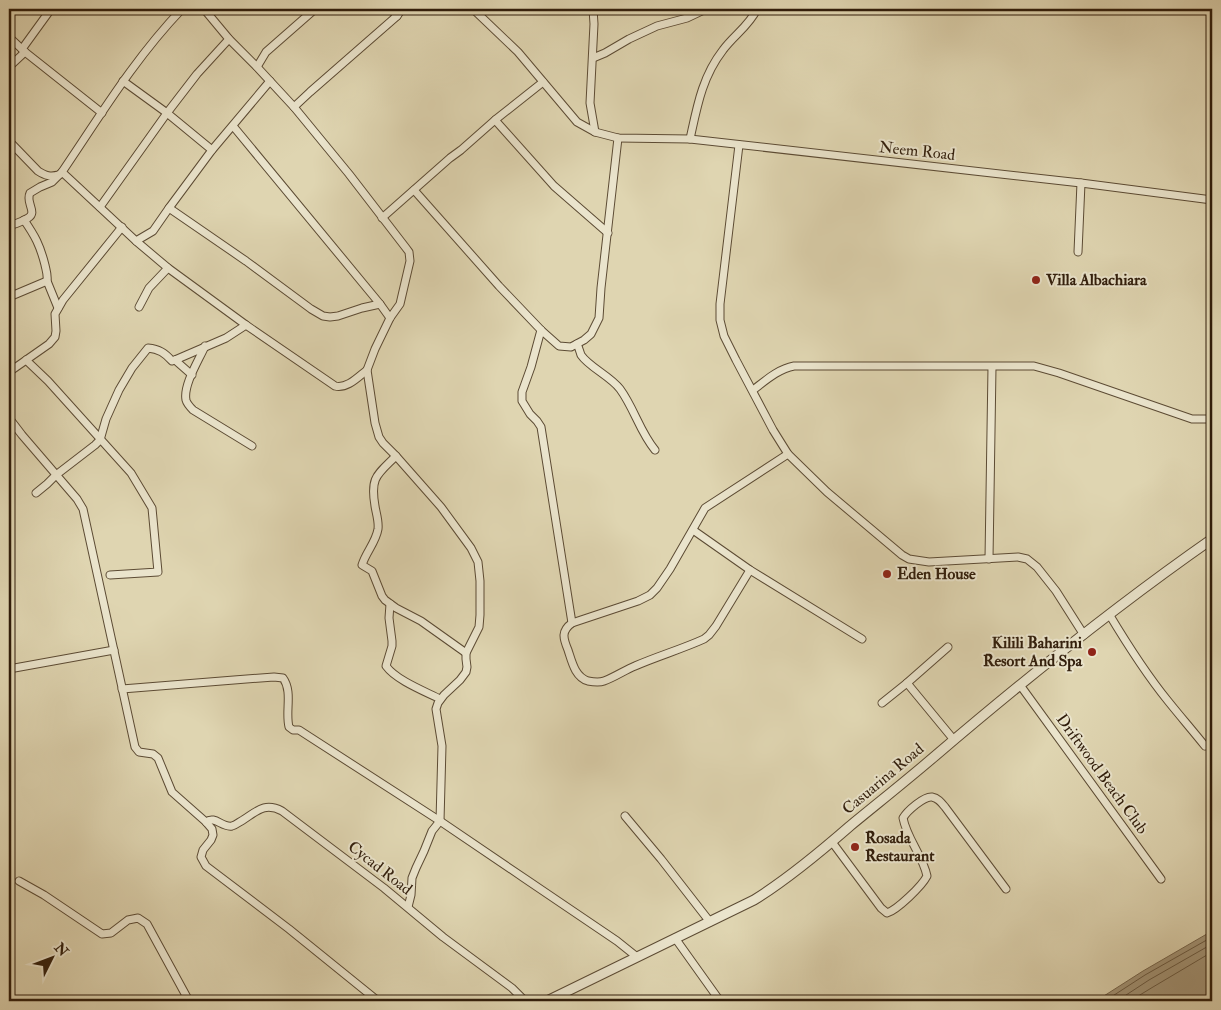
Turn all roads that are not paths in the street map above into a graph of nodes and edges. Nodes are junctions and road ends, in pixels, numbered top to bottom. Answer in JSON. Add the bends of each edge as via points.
{"nodes":[{"id":1,"x":51,"y":9,"type":"edge"},
{"id":2,"x":182,"y":9,"type":"edge"},
{"id":3,"x":204,"y":9,"type":"edge"},
{"id":4,"x":209,"y":9,"type":"edge"},
{"id":5,"x":226,"y":9,"type":"edge"},
{"id":6,"x":315,"y":9,"type":"edge"},
{"id":7,"x":390,"y":9,"type":"edge"},
{"id":8,"x":402,"y":9,"type":"edge"},
{"id":9,"x":473,"y":9,"type":"edge"},
{"id":10,"x":593,"y":9,"type":"edge"},
{"id":11,"x":706,"y":9,"type":"edge"},
{"id":12,"x":758,"y":9,"type":"edge"},
{"id":13,"x":397,"y":16,"type":"junction"},
{"id":14,"x":9,"y":38,"type":"edge"},
{"id":15,"x":229,"y":39,"type":"junction"},
{"id":16,"x":23,"y":50,"type":"junction"},
{"id":17,"x":593,"y":58,"type":"junction"},
{"id":18,"x":257,"y":67,"type":"junction"},
{"id":19,"x":9,"y":71,"type":"edge"},
{"id":20,"x":123,"y":81,"type":"junction"},
{"id":21,"x":270,"y":81,"type":"junction"},
{"id":22,"x":543,"y":82,"type":"junction"},
{"id":23,"x":294,"y":107,"type":"junction"},
{"id":24,"x":102,"y":113,"type":"junction"},
{"id":25,"x":167,"y":113,"type":"junction"},
{"id":26,"x":495,"y":120,"type":"junction"},
{"id":27,"x":233,"y":126,"type":"junction"},
{"id":28,"x":596,"y":132,"type":"junction"},
{"id":29,"x":618,"y":138,"type":"junction"},
{"id":30,"x":690,"y":139,"type":"junction"},
{"id":31,"x":9,"y":141,"type":"edge"},
{"id":32,"x":740,"y":145,"type":"junction"},
{"id":33,"x":212,"y":150,"type":"junction"},
{"id":34,"x":61,"y":173,"type":"junction"},
{"id":35,"x":1081,"y":183,"type":"junction"},
{"id":36,"x":414,"y":190,"type":"junction"},
{"id":37,"x":1212,"y":200,"type":"edge"},
{"id":38,"x":100,"y":207,"type":"junction"},
{"id":39,"x":169,"y":208,"type":"junction"},
{"id":40,"x":382,"y":218,"type":"junction"},
{"id":41,"x":24,"y":220,"type":"junction"},
{"id":42,"x":9,"y":226,"type":"edge"},
{"id":43,"x":122,"y":228,"type":"junction"},
{"id":44,"x":608,"y":233,"type":"junction"},
{"id":45,"x":136,"y":241,"type":"junction"},
{"id":46,"x":1078,"y":252,"type":"dead end"},
{"id":47,"x":168,"y":268,"type":"junction"},
{"id":48,"x":47,"y":281,"type":"junction"},
{"id":49,"x":9,"y":297,"type":"edge"},
{"id":50,"x":380,"y":304,"type":"junction"},
{"id":51,"x":139,"y":307,"type":"dead end"},
{"id":52,"x":58,"y":308,"type":"junction"},
{"id":53,"x":390,"y":318,"type":"junction"},
{"id":54,"x":246,"y":325,"type":"junction"},
{"id":55,"x":541,"y":330,"type":"junction"},
{"id":56,"x":578,"y":344,"type":"junction"},
{"id":57,"x":205,"y":346,"type":"junction"},
{"id":58,"x":26,"y":360,"type":"junction"},
{"id":59,"x":175,"y":360,"type":"junction"},
{"id":60,"x":992,"y":367,"type":"junction"},
{"id":61,"x":367,"y":370,"type":"junction"},
{"id":62,"x":9,"y":372,"type":"edge"},
{"id":63,"x":192,"y":375,"type":"junction"},
{"id":64,"x":753,"y":390,"type":"junction"},
{"id":65,"x":9,"y":418,"type":"edge"},
{"id":66,"x":1212,"y":419,"type":"edge"},
{"id":67,"x":100,"y":440,"type":"junction"},
{"id":68,"x":252,"y":446,"type":"dead end"},
{"id":69,"x":655,"y":450,"type":"dead end"},
{"id":70,"x":788,"y":454,"type":"junction"},
{"id":71,"x":396,"y":456,"type":"junction"},
{"id":72,"x":56,"y":475,"type":"junction"},
{"id":73,"x":36,"y":493,"type":"dead end"},
{"id":74,"x":693,"y":530,"type":"junction"},
{"id":75,"x":1212,"y":539,"type":"edge"},
{"id":76,"x":989,"y":559,"type":"junction"},
{"id":77,"x":750,"y":570,"type":"junction"},
{"id":78,"x":110,"y":575,"type":"dead end"},
{"id":79,"x":390,"y":604,"type":"junction"},
{"id":80,"x":1109,"y":614,"type":"junction"},
{"id":81,"x":572,"y":623,"type":"junction"},
{"id":82,"x":1084,"y":635,"type":"junction"},
{"id":83,"x":862,"y":639,"type":"dead end"},
{"id":84,"x":948,"y":647,"type":"dead end"},
{"id":85,"x":114,"y":650,"type":"junction"},
{"id":86,"x":466,"y":653,"type":"junction"},
{"id":87,"x":9,"y":669,"type":"edge"},
{"id":88,"x":907,"y":683,"type":"junction"},
{"id":89,"x":1020,"y":685,"type":"junction"},
{"id":90,"x":122,"y":689,"type":"junction"},
{"id":91,"x":440,"y":699,"type":"junction"},
{"id":92,"x":882,"y":703,"type":"dead end"},
{"id":93,"x":954,"y":740,"type":"junction"},
{"id":94,"x":1205,"y":746,"type":"dead end"},
{"id":95,"x":625,"y":816,"type":"dead end"},
{"id":96,"x":440,"y":821,"type":"junction"},
{"id":97,"x":206,"y":822,"type":"junction"},
{"id":98,"x":832,"y":842,"type":"junction"},
{"id":99,"x":1161,"y":879,"type":"dead end"},
{"id":100,"x":19,"y":881,"type":"dead end"},
{"id":101,"x":1006,"y":889,"type":"dead end"},
{"id":102,"x":408,"y":907,"type":"junction"},
{"id":103,"x":710,"y":922,"type":"junction"},
{"id":104,"x":676,"y":938,"type":"junction"},
{"id":105,"x":637,"y":957,"type":"junction"},
{"id":106,"x":190,"y":1001,"type":"edge"},
{"id":107,"x":378,"y":1001,"type":"edge"},
{"id":108,"x":526,"y":1001,"type":"edge"},
{"id":109,"x":547,"y":1001,"type":"edge"},
{"id":110,"x":720,"y":1001,"type":"edge"}],
"edges":[{"from":1,"to":16,"type":"street"},
{"from":2,"to":20,"type":"street"},
{"from":3,"to":15,"type":"street"},
{"from":4,"to":5,"type":"street"},
{"from":6,"to":18,"type":"street","via":[[266,52]]},
{"from":7,"to":13,"type":"street"},
{"from":8,"to":13,"type":"street"},
{"from":9,"to":22,"type":"street","name":"Neem Road","via":[[507,40]]},
{"from":10,"to":17,"type":"street"},
{"from":11,"to":17,"type":"street","via":[[656,26]]},
{"from":12,"to":30,"type":"street","via":[[717,58],[702,88]]},
{"from":13,"to":23,"type":"street"},
{"from":14,"to":16,"type":"street"},
{"from":15,"to":18,"type":"street"},
{"from":15,"to":25,"type":"street"},
{"from":16,"to":19,"type":"street"},
{"from":16,"to":24,"type":"street"},
{"from":17,"to":28,"type":"street","via":[[590,102]]},
{"from":18,"to":21,"type":"street"},
{"from":20,"to":24,"type":"street"},
{"from":20,"to":25,"type":"street"},
{"from":21,"to":23,"type":"street"},
{"from":21,"to":27,"type":"street"},
{"from":22,"to":26,"type":"street"},
{"from":22,"to":28,"type":"street","name":"Neem Road","via":[[577,122]]},
{"from":23,"to":40,"type":"street"},
{"from":24,"to":34,"type":"street"},
{"from":25,"to":33,"type":"street"},
{"from":25,"to":38,"type":"street"},
{"from":26,"to":36,"type":"street"},
{"from":26,"to":44,"type":"street","via":[[554,186]]},
{"from":27,"to":33,"type":"street"},
{"from":27,"to":50,"type":"street"},
{"from":28,"to":29,"type":"street","name":"Neem Road"},
{"from":29,"to":30,"type":"street","name":"Neem Road"},
{"from":29,"to":44,"type":"street"},
{"from":30,"to":32,"type":"street","name":"Neem Road"},
{"from":31,"to":34,"type":"street","via":[[38,172],[49,177]]},
{"from":32,"to":35,"type":"street","name":"Neem Road"},
{"from":32,"to":64,"type":"street","via":[[719,313],[724,336]]},
{"from":33,"to":39,"type":"street"},
{"from":34,"to":38,"type":"street"},
{"from":34,"to":41,"type":"street","via":[[52,182],[30,193],[28,199],[32,214]]},
{"from":35,"to":37,"type":"street","name":"Neem Road"},
{"from":35,"to":46,"type":"street"},
{"from":36,"to":40,"type":"street"},
{"from":36,"to":55,"type":"street"},
{"from":38,"to":43,"type":"street"},
{"from":39,"to":45,"type":"street","via":[[153,231]]},
{"from":39,"to":50,"type":"street","via":[[323,316],[338,316]]},
{"from":40,"to":53,"type":"street","via":[[410,256],[401,300]]},
{"from":41,"to":42,"type":"street"},
{"from":41,"to":48,"type":"street","via":[[42,252]]},
{"from":43,"to":45,"type":"street"},
{"from":43,"to":52,"type":"street"},
{"from":44,"to":56,"type":"street","via":[[599,318],[591,334]]},
{"from":45,"to":47,"type":"street"},
{"from":47,"to":51,"type":"street","via":[[149,288]]},
{"from":47,"to":54,"type":"street"},
{"from":48,"to":49,"type":"street"},
{"from":48,"to":52,"type":"street"},
{"from":50,"to":53,"type":"street"},
{"from":52,"to":58,"type":"street","via":[[54,317],[55,337]]},
{"from":53,"to":61,"type":"street"},
{"from":54,"to":57,"type":"street"},
{"from":54,"to":61,"type":"street","via":[[335,386],[350,383]]},
{"from":55,"to":56,"type":"street","via":[[559,346]]},
{"from":55,"to":81,"type":"street","via":[[522,400],[540,427]]},
{"from":56,"to":69,"type":"street","via":[[582,356],[620,389]]},
{"from":57,"to":59,"type":"street"},
{"from":57,"to":63,"type":"street"},
{"from":58,"to":62,"type":"street"},
{"from":58,"to":67,"type":"street"},
{"from":59,"to":63,"type":"street"},
{"from":59,"to":67,"type":"street","via":[[148,348],[119,390]]},
{"from":60,"to":64,"type":"street","via":[[794,366],[779,371]]},
{"from":60,"to":66,"type":"street","via":[[1040,368],[1192,420]]},
{"from":60,"to":76,"type":"street"},
{"from":61,"to":71,"type":"street","via":[[375,423],[383,443]]},
{"from":63,"to":68,"type":"street","via":[[186,399],[193,410]]},
{"from":64,"to":70,"type":"street"},
{"from":65,"to":72,"type":"street"},
{"from":67,"to":72,"type":"street"},
{"from":67,"to":78,"type":"street","via":[[131,473],[152,508],[158,572]]},
{"from":70,"to":74,"type":"street","via":[[708,506]]},
{"from":70,"to":76,"type":"street","via":[[827,492],[909,559],[929,562]]},
{"from":71,"to":79,"type":"street","via":[[377,475],[374,483],[378,530],[362,565],[372,571],[382,596]]},
{"from":71,"to":86,"type":"street","via":[[441,507],[478,562],[479,627]]},
{"from":72,"to":73,"type":"street"},
{"from":72,"to":85,"type":"street","via":[[83,510]]},
{"from":74,"to":77,"type":"street"},
{"from":74,"to":81,"type":"street","via":[[650,595]]},
{"from":75,"to":80,"type":"street","name":"Casuarina Road"},
{"from":76,"to":82,"type":"street","via":[[1018,557],[1032,562],[1056,590]]},
{"from":77,"to":81,"type":"street","via":[[716,626],[704,639],[603,681],[587,680],[576,672],[564,634]]},
{"from":77,"to":83,"type":"street"},
{"from":79,"to":86,"type":"street"},
{"from":79,"to":91,"type":"street","via":[[392,641],[386,666],[388,670]]},
{"from":80,"to":82,"type":"street","name":"Casuarina Road"},
{"from":80,"to":94,"type":"street","via":[[1151,678]]},
{"from":82,"to":89,"type":"street","name":"Casuarina Road"},
{"from":84,"to":88,"type":"street"},
{"from":85,"to":87,"type":"street"},
{"from":85,"to":90,"type":"street"},
{"from":86,"to":91,"type":"street","via":[[466,672]]},
{"from":88,"to":92,"type":"street"},
{"from":88,"to":93,"type":"street"},
{"from":89,"to":93,"type":"street","name":"Casuarina Road"},
{"from":89,"to":99,"type":"street","name":"Driftwood Beach Club"},
{"from":90,"to":96,"type":"street","via":[[283,678],[288,686],[289,727],[299,730]]},
{"from":90,"to":97,"type":"street","via":[[136,750],[158,758],[172,792]]},
{"from":91,"to":96,"type":"street","via":[[436,709],[442,746]]},
{"from":93,"to":98,"type":"street","name":"Casuarina Road"},
{"from":95,"to":103,"type":"street"},
{"from":96,"to":102,"type":"street","via":[[432,831],[412,878]]},
{"from":96,"to":105,"type":"street"},
{"from":97,"to":102,"type":"street","name":"Cycad Road","via":[[213,820],[232,826],[258,810],[276,808]]},
{"from":97,"to":107,"type":"street","via":[[214,835],[201,857],[206,866]]},
{"from":98,"to":101,"type":"street","via":[[881,908],[887,912],[894,910],[927,876],[903,818],[908,811],[931,797],[939,800]]},
{"from":98,"to":103,"type":"street","name":"Casuarina Road","via":[[769,891]]},
{"from":100,"to":106,"type":"street","via":[[102,934],[111,933],[128,920],[138,918],[147,924]]},
{"from":102,"to":108,"type":"street","name":"Cycad Road"},
{"from":103,"to":104,"type":"street","name":"Casuarina Road"},
{"from":104,"to":105,"type":"street","name":"Casuarina Road"},
{"from":104,"to":110,"type":"street"},
{"from":105,"to":109,"type":"street","name":"Casuarina Road"}]}
